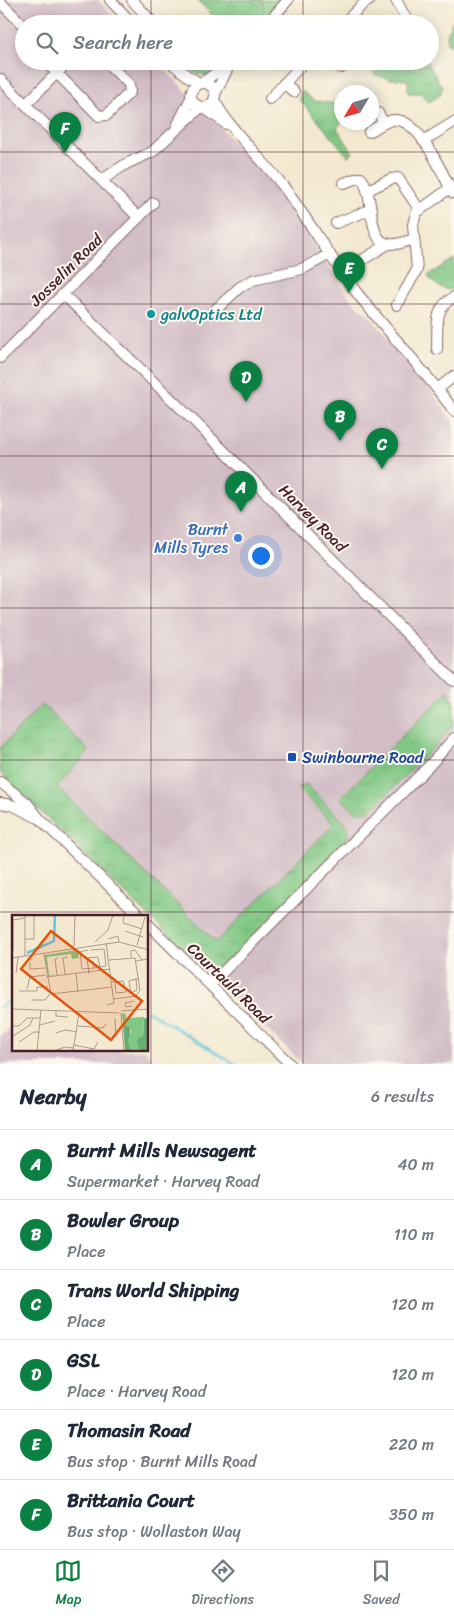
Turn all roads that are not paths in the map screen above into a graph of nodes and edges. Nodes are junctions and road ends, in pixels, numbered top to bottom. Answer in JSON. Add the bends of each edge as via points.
{"nodes":[{"id":1,"x":110,"y":0,"type":"edge"},
{"id":2,"x":132,"y":0,"type":"edge"},
{"id":3,"x":288,"y":0,"type":"edge"},
{"id":4,"x":396,"y":0,"type":"edge"},
{"id":5,"x":364,"y":1,"type":"edge"},
{"id":6,"x":0,"y":2,"type":"edge"},
{"id":7,"x":124,"y":15,"type":"edge"},
{"id":8,"x":146,"y":15,"type":"edge"},
{"id":9,"x":275,"y":15,"type":"edge"},
{"id":10,"x":351,"y":15,"type":"edge"},
{"id":11,"x":404,"y":15,"type":"edge"},
{"id":12,"x":15,"y":17,"type":"edge"},
{"id":13,"x":54,"y":70,"type":"edge"},
{"id":14,"x":60,"y":70,"type":"edge"},
{"id":15,"x":114,"y":70,"type":"edge"},
{"id":16,"x":175,"y":70,"type":"edge"},
{"id":17,"x":182,"y":70,"type":"edge"},
{"id":18,"x":220,"y":70,"type":"edge"},
{"id":19,"x":228,"y":70,"type":"edge"},
{"id":20,"x":296,"y":70,"type":"edge"},
{"id":21,"x":57,"y":73,"type":"junction"},
{"id":22,"x":0,"y":79,"type":"edge"},
{"id":23,"x":201,"y":83,"type":"junction"},
{"id":24,"x":284,"y":83,"type":"junction"},
{"id":25,"x":294,"y":92,"type":"dead end"},
{"id":26,"x":191,"y":96,"type":"junction"},
{"id":27,"x":215,"y":97,"type":"junction"},
{"id":28,"x":270,"y":99,"type":"dead end"},
{"id":29,"x":26,"y":104,"type":"junction"},
{"id":30,"x":202,"y":107,"type":"junction"},
{"id":31,"x":379,"y":115,"type":"edge"},
{"id":32,"x":454,"y":122,"type":"edge"},
{"id":33,"x":384,"y":123,"type":"junction"},
{"id":34,"x":231,"y":127,"type":"junction"},
{"id":35,"x":175,"y":129,"type":"junction"},
{"id":36,"x":369,"y":132,"type":"dead end"},
{"id":37,"x":423,"y":141,"type":"junction"},
{"id":38,"x":102,"y":180,"type":"junction"},
{"id":39,"x":344,"y":183,"type":"dead end"},
{"id":40,"x":368,"y":190,"type":"junction"},
{"id":41,"x":452,"y":191,"type":"edge"},
{"id":42,"x":153,"y":203,"type":"dead end"},
{"id":43,"x":372,"y":209,"type":"junction"},
{"id":44,"x":419,"y":209,"type":"junction"},
{"id":45,"x":139,"y":218,"type":"junction"},
{"id":46,"x":336,"y":223,"type":"dead end"},
{"id":47,"x":414,"y":240,"type":"junction"},
{"id":48,"x":388,"y":244,"type":"junction"},
{"id":49,"x":330,"y":254,"type":"junction"},
{"id":50,"x":356,"y":264,"type":"dead end"},
{"id":51,"x":64,"y":294,"type":"junction"},
{"id":52,"x":454,"y":297,"type":"edge"},
{"id":53,"x":397,"y":305,"type":"dead end"},
{"id":54,"x":212,"y":313,"type":"dead end"},
{"id":55,"x":437,"y":349,"type":"dead end"},
{"id":56,"x":0,"y":358,"type":"edge"},
{"id":57,"x":454,"y":376,"type":"edge"},
{"id":58,"x":438,"y":389,"type":"junction"},
{"id":59,"x":454,"y":411,"type":"edge"},
{"id":60,"x":454,"y":681,"type":"edge"},
{"id":61,"x":454,"y":738,"type":"edge"},
{"id":62,"x":0,"y":782,"type":"edge"},
{"id":63,"x":0,"y":803,"type":"edge"},
{"id":64,"x":39,"y":818,"type":"junction"},
{"id":65,"x":139,"y":915,"type":"edge"},
{"id":66,"x":149,"y":925,"type":"edge"},
{"id":67,"x":210,"y":985,"type":"junction"},
{"id":68,"x":290,"y":1064,"type":"edge"}],
"edges":[{"from":1,"to":7,"type":"street"},
{"from":2,"to":8,"type":"street"},
{"from":3,"to":9,"type":"street"},
{"from":4,"to":11,"type":"street"},
{"from":5,"to":10,"type":"street"},
{"from":6,"to":12,"type":"street"},
{"from":13,"to":21,"type":"street"},
{"from":14,"to":21,"type":"street"},
{"from":15,"to":21,"type":"street","via":[[128,84],[130,92],[107,115],[99,116]]},
{"from":16,"to":26,"type":"street"},
{"from":17,"to":23,"type":"street"},
{"from":18,"to":23,"type":"street"},
{"from":19,"to":27,"type":"street"},
{"from":20,"to":24,"type":"street"},
{"from":21,"to":29,"type":"street"},
{"from":22,"to":29,"type":"street"},
{"from":23,"to":26,"type":"street","via":[[192,88]]},
{"from":23,"to":27,"type":"street","via":[[212,86]]},
{"from":24,"to":25,"type":"street"},
{"from":24,"to":28,"type":"street"},
{"from":26,"to":30,"type":"street","via":[[194,103]]},
{"from":26,"to":35,"type":"street"},
{"from":27,"to":30,"type":"street","via":[[210,105]]},
{"from":27,"to":34,"type":"street"},
{"from":29,"to":38,"type":"street"},
{"from":30,"to":34,"type":"street"},
{"from":30,"to":35,"type":"street"},
{"from":31,"to":33,"type":"street"},
{"from":32,"to":37,"type":"street"},
{"from":33,"to":36,"type":"street"},
{"from":33,"to":37,"type":"street","via":[[395,119],[408,123]]},
{"from":34,"to":49,"type":"street","via":[[274,175]]},
{"from":35,"to":38,"type":"street","via":[[152,152]]},
{"from":37,"to":41,"type":"street"},
{"from":38,"to":45,"type":"street"},
{"from":39,"to":40,"type":"street","via":[[361,178]]},
{"from":40,"to":43,"type":"street"},
{"from":40,"to":44,"type":"street","via":[[391,178],[398,178]]},
{"from":41,"to":44,"type":"street"},
{"from":42,"to":45,"type":"street","name":"Josselin Road"},
{"from":43,"to":46,"type":"street"},
{"from":43,"to":48,"type":"street","via":[[376,233]]},
{"from":44,"to":47,"type":"street","via":[[414,218]]},
{"from":45,"to":51,"type":"street","name":"Josselin Road"},
{"from":47,"to":48,"type":"street"},
{"from":47,"to":53,"type":"street","via":[[418,267]]},
{"from":48,"to":50,"type":"street"},
{"from":49,"to":54,"type":"street","via":[[302,270],[253,280],[240,287]]},
{"from":49,"to":58,"type":"street","via":[[357,292]]},
{"from":51,"to":56,"type":"street","name":"Josselin Road"},
{"from":51,"to":60,"type":"street","name":"Harvey Road"},
{"from":52,"to":55,"type":"street","via":[[443,303],[439,313]]},
{"from":57,"to":58,"type":"street"},
{"from":58,"to":59,"type":"street"},
{"from":61,"to":67,"type":"street"},
{"from":62,"to":64,"type":"street","via":[[27,802]]},
{"from":63,"to":64,"type":"street"},
{"from":64,"to":65,"type":"street"},
{"from":66,"to":67,"type":"street","name":"Courtauld Road"},
{"from":67,"to":68,"type":"street","name":"Courtauld Road"}]}
